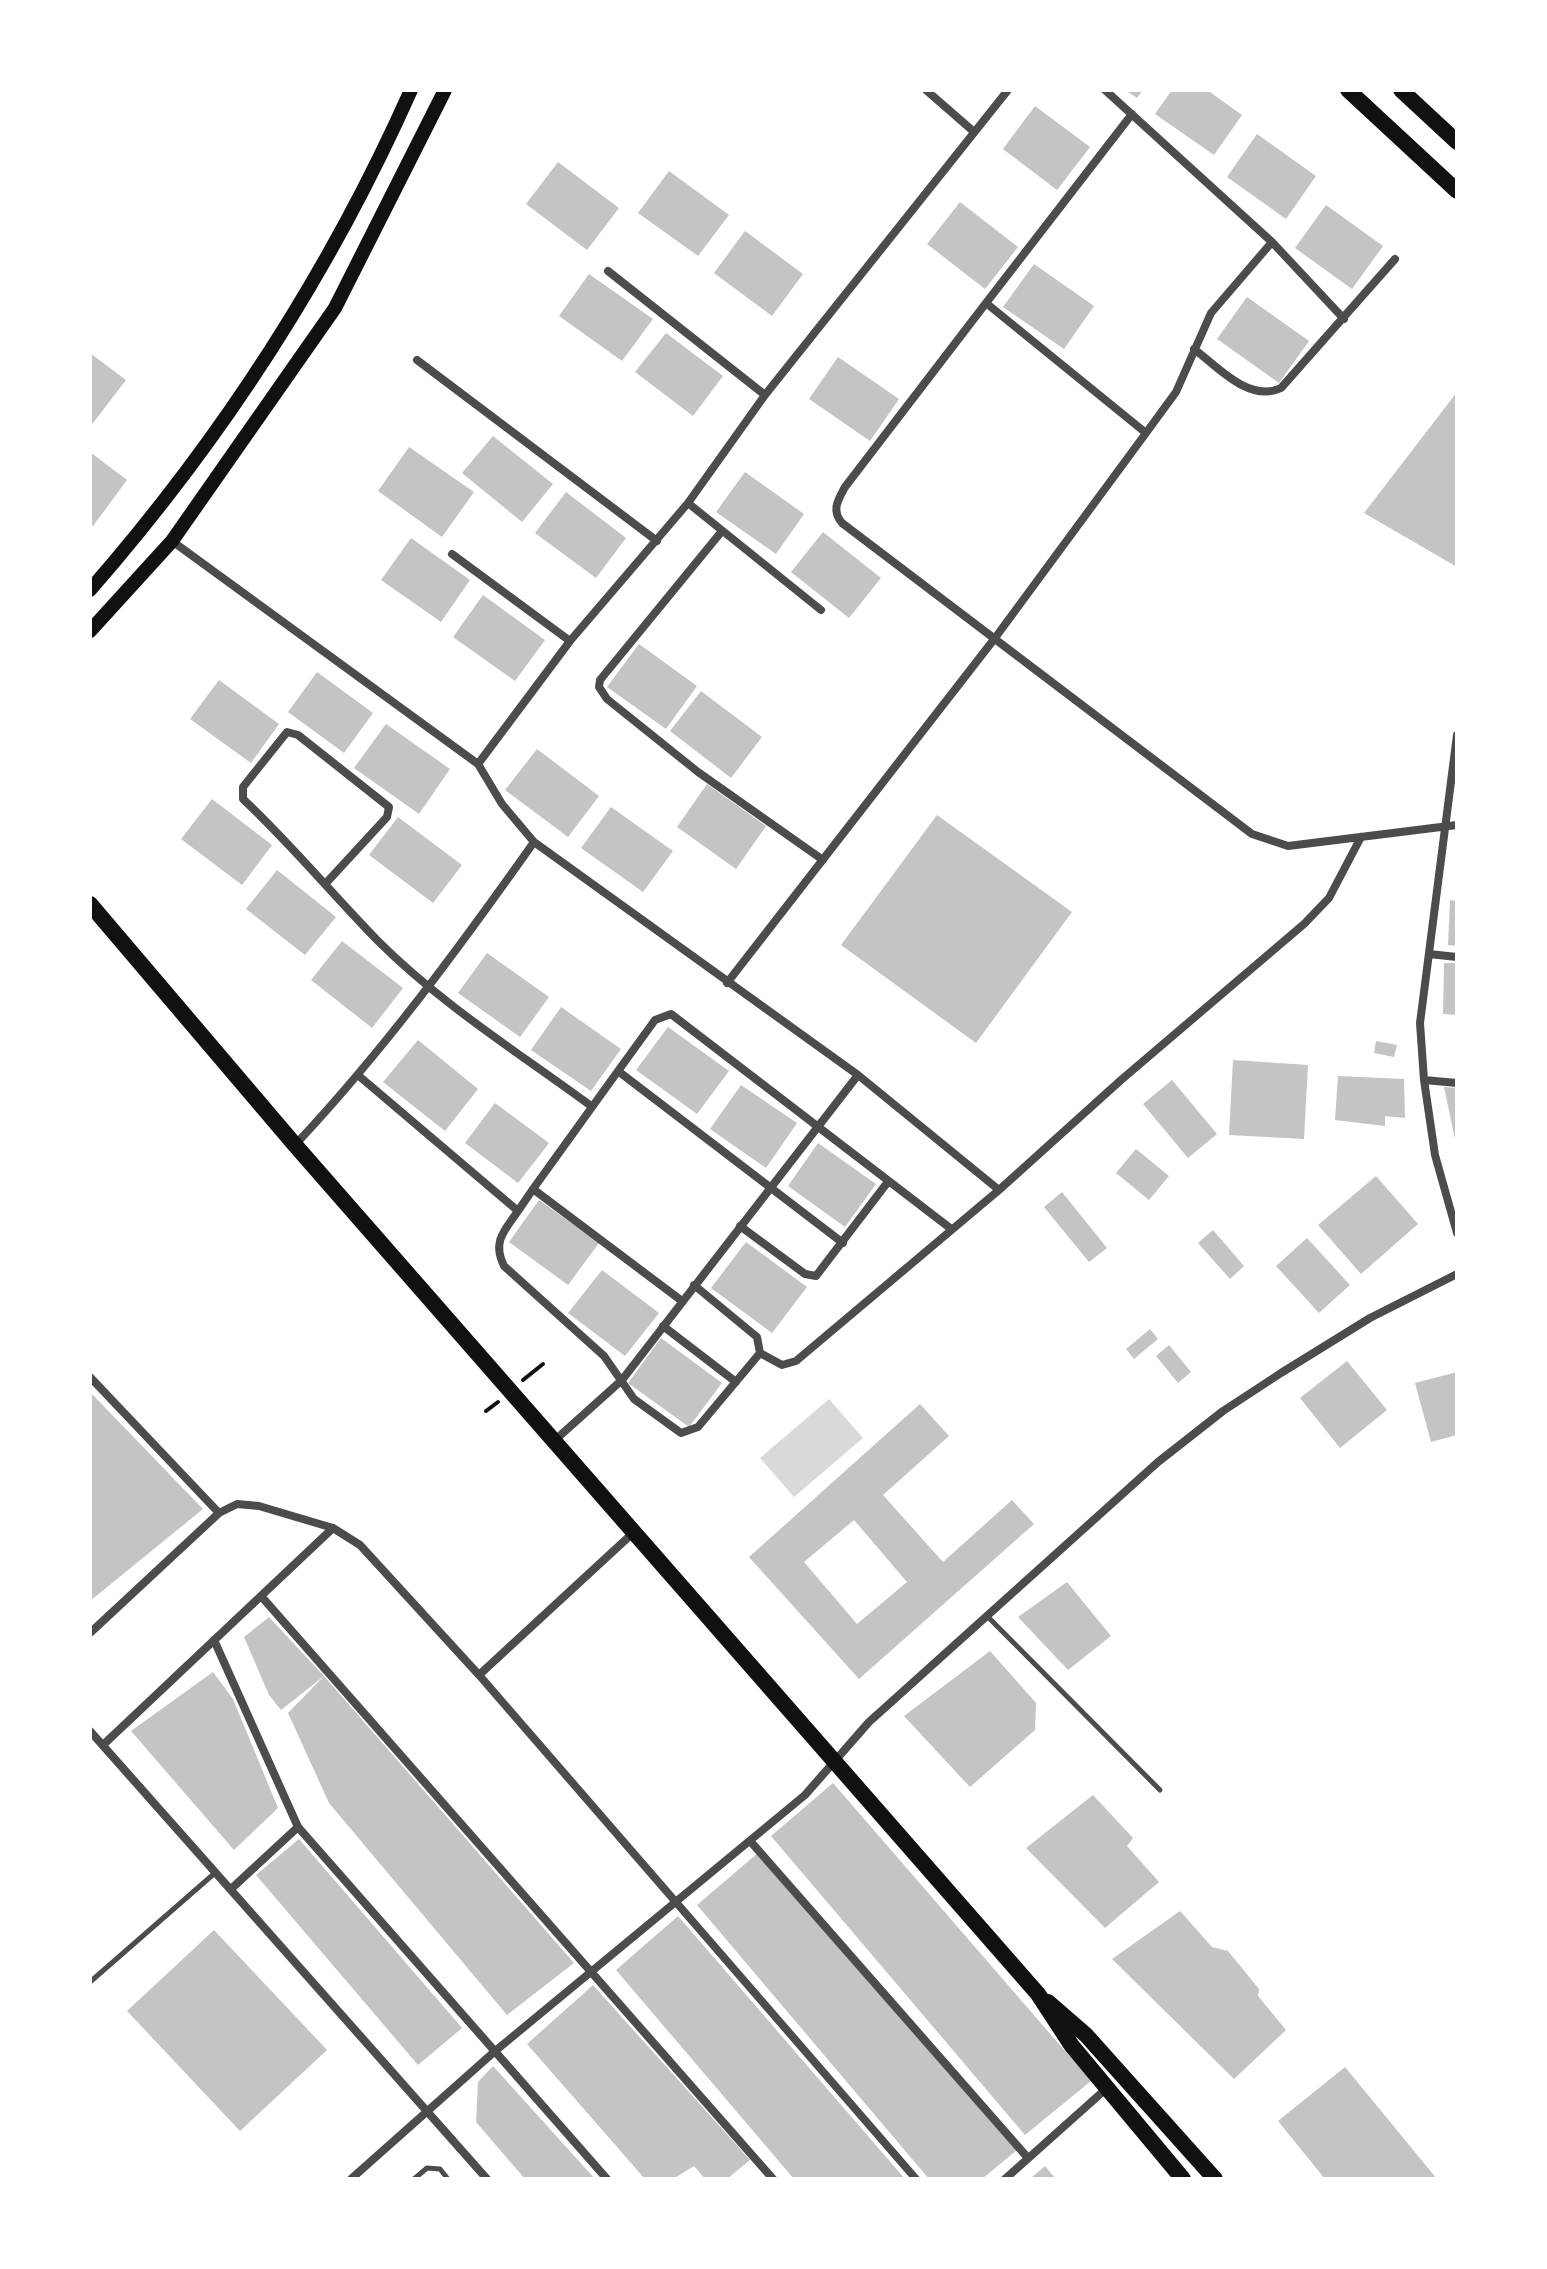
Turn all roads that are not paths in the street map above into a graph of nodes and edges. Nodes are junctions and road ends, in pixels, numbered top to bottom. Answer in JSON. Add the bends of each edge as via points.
{"nodes":[{"id":1,"x":411,"y":90,"type":"edge"},
{"id":2,"x":445,"y":90,"type":"edge"},
{"id":3,"x":926,"y":90,"type":"edge"},
{"id":4,"x":1008,"y":90,"type":"edge"},
{"id":5,"x":1105,"y":90,"type":"edge"},
{"id":6,"x":1348,"y":90,"type":"edge"},
{"id":7,"x":1401,"y":90,"type":"edge"},
{"id":8,"x":1132,"y":114,"type":"junction"},
{"id":9,"x":973,"y":131,"type":"junction"},
{"id":10,"x":1457,"y":142,"type":"edge"},
{"id":11,"x":1457,"y":191,"type":"edge"},
{"id":12,"x":1272,"y":242,"type":"junction"},
{"id":13,"x":1395,"y":259,"type":"dead end"},
{"id":14,"x":608,"y":271,"type":"dead end"},
{"id":15,"x":986,"y":303,"type":"junction"},
{"id":16,"x":1344,"y":319,"type":"junction"},
{"id":17,"x":1194,"y":349,"type":"junction"},
{"id":18,"x":417,"y":360,"type":"dead end"},
{"id":19,"x":765,"y":395,"type":"junction"},
{"id":20,"x":1146,"y":433,"type":"junction"},
{"id":21,"x":688,"y":503,"type":"junction"},
{"id":22,"x":722,"y":531,"type":"junction"},
{"id":23,"x":172,"y":541,"type":"junction"},
{"id":24,"x":657,"y":541,"type":"junction"},
{"id":25,"x":452,"y":554,"type":"dead end"},
{"id":26,"x":90,"y":590,"type":"edge"},
{"id":27,"x":821,"y":610,"type":"dead end"},
{"id":28,"x":90,"y":631,"type":"edge"},
{"id":29,"x":995,"y":638,"type":"junction"},
{"id":30,"x":570,"y":641,"type":"junction"},
{"id":31,"x":1457,"y":735,"type":"edge"},
{"id":32,"x":478,"y":764,"type":"junction"},
{"id":33,"x":1446,"y":824,"type":"junction"},
{"id":34,"x":1457,"y":825,"type":"edge"},
{"id":35,"x":1361,"y":837,"type":"junction"},
{"id":36,"x":534,"y":842,"type":"junction"},
{"id":37,"x":823,"y":860,"type":"junction"},
{"id":38,"x":327,"y":882,"type":"junction"},
{"id":39,"x":90,"y":904,"type":"edge"},
{"id":40,"x":1429,"y":954,"type":"junction"},
{"id":41,"x":1457,"y":957,"type":"edge"},
{"id":42,"x":727,"y":983,"type":"junction"},
{"id":43,"x":430,"y":988,"type":"junction"},
{"id":44,"x":618,"y":1071,"type":"junction"},
{"id":45,"x":858,"y":1075,"type":"junction"},
{"id":46,"x":359,"y":1076,"type":"junction"},
{"id":47,"x":1424,"y":1080,"type":"junction"},
{"id":48,"x":1457,"y":1083,"type":"edge"},
{"id":49,"x":591,"y":1106,"type":"junction"},
{"id":50,"x":815,"y":1127,"type":"junction"},
{"id":51,"x":295,"y":1145,"type":"junction"},
{"id":52,"x":887,"y":1183,"type":"junction"},
{"id":53,"x":770,"y":1188,"type":"junction"},
{"id":54,"x":533,"y":1189,"type":"junction"},
{"id":55,"x":999,"y":1190,"type":"junction"},
{"id":56,"x":518,"y":1211,"type":"junction"},
{"id":57,"x":740,"y":1226,"type":"junction"},
{"id":58,"x":950,"y":1228,"type":"junction"},
{"id":59,"x":1457,"y":1233,"type":"edge"},
{"id":60,"x":843,"y":1243,"type":"junction"},
{"id":61,"x":1457,"y":1274,"type":"edge"},
{"id":62,"x":694,"y":1285,"type":"junction"},
{"id":63,"x":682,"y":1301,"type":"junction"},
{"id":64,"x":663,"y":1326,"type":"junction"},
{"id":65,"x":760,"y":1353,"type":"junction"},
{"id":66,"x":90,"y":1377,"type":"edge"},
{"id":67,"x":622,"y":1380,"type":"junction"},
{"id":68,"x":736,"y":1382,"type":"junction"},
{"id":69,"x":554,"y":1441,"type":"junction"},
{"id":70,"x":219,"y":1513,"type":"junction"},
{"id":71,"x":333,"y":1528,"type":"junction"},
{"id":72,"x":634,"y":1532,"type":"junction"},
{"id":73,"x":261,"y":1596,"type":"junction"},
{"id":74,"x":987,"y":1616,"type":"junction"},
{"id":75,"x":90,"y":1633,"type":"edge"},
{"id":76,"x":214,"y":1640,"type":"junction"},
{"id":77,"x":479,"y":1675,"type":"junction"},
{"id":78,"x":90,"y":1731,"type":"edge"},
{"id":79,"x":103,"y":1745,"type":"junction"},
{"id":80,"x":834,"y":1763,"type":"junction"},
{"id":81,"x":1160,"y":1790,"type":"dead end"},
{"id":82,"x":298,"y":1827,"type":"junction"},
{"id":83,"x":751,"y":1842,"type":"junction"},
{"id":84,"x":216,"y":1872,"type":"junction"},
{"id":85,"x":231,"y":1889,"type":"junction"},
{"id":86,"x":676,"y":1905,"type":"junction"},
{"id":87,"x":592,"y":1974,"type":"junction"},
{"id":88,"x":90,"y":1982,"type":"edge"},
{"id":89,"x":1038,"y":1994,"type":"junction"},
{"id":90,"x":494,"y":2052,"type":"junction"},
{"id":91,"x":1107,"y":2088,"type":"junction"},
{"id":92,"x":428,"y":2111,"type":"junction"},
{"id":93,"x":1028,"y":2158,"type":"junction"},
{"id":94,"x":351,"y":2179,"type":"edge"},
{"id":95,"x":414,"y":2179,"type":"edge"},
{"id":96,"x":448,"y":2179,"type":"edge"},
{"id":97,"x":487,"y":2179,"type":"edge"},
{"id":98,"x":607,"y":2179,"type":"edge"},
{"id":99,"x":773,"y":2179,"type":"edge"},
{"id":100,"x":916,"y":2179,"type":"edge"},
{"id":101,"x":1005,"y":2179,"type":"edge"},
{"id":102,"x":1183,"y":2179,"type":"edge"},
{"id":103,"x":1215,"y":2179,"type":"edge"}],
"edges":[{"from":1,"to":26,"type":"main road","via":[[346,225],[287,326],[209,441]]},
{"from":2,"to":23,"type":"main road","via":[[335,308]]},
{"from":3,"to":9,"type":"street"},
{"from":4,"to":9,"type":"street"},
{"from":5,"to":8,"type":"street"},
{"from":6,"to":11,"type":"main road"},
{"from":7,"to":10,"type":"main road"},
{"from":8,"to":12,"type":"street"},
{"from":8,"to":15,"type":"street"},
{"from":9,"to":19,"type":"street"},
{"from":12,"to":16,"type":"street"},
{"from":12,"to":17,"type":"street","via":[[1211,313]]},
{"from":13,"to":16,"type":"street"},
{"from":14,"to":19,"type":"street"},
{"from":15,"to":20,"type":"street"},
{"from":15,"to":29,"type":"street","via":[[845,487],[836,515]]},
{"from":16,"to":17,"type":"street","via":[[1272,392],[1252,392]]},
{"from":17,"to":20,"type":"street","via":[[1176,392]]},
{"from":18,"to":24,"type":"street"},
{"from":19,"to":21,"type":"street"},
{"from":20,"to":29,"type":"street"},
{"from":21,"to":22,"type":"street"},
{"from":21,"to":24,"type":"street"},
{"from":22,"to":27,"type":"street"},
{"from":22,"to":37,"type":"street","via":[[599,687],[698,772]]},
{"from":23,"to":28,"type":"main road"},
{"from":23,"to":32,"type":"street"},
{"from":24,"to":30,"type":"street"},
{"from":25,"to":30,"type":"street"},
{"from":29,"to":35,"type":"street","via":[[1252,834],[1288,846]]},
{"from":29,"to":37,"type":"street"},
{"from":30,"to":32,"type":"street"},
{"from":31,"to":33,"type":"street"},
{"from":32,"to":36,"type":"street"},
{"from":33,"to":34,"type":"street"},
{"from":33,"to":35,"type":"street"},
{"from":33,"to":40,"type":"street"},
{"from":35,"to":55,"type":"street","via":[[1329,898],[1304,924]]},
{"from":36,"to":42,"type":"street"},
{"from":36,"to":43,"type":"street"},
{"from":37,"to":42,"type":"street"},
{"from":38,"to":38,"type":"street","via":[[387,817],[389,807],[287,732],[241,796]]},
{"from":38,"to":43,"type":"street","via":[[378,941]]},
{"from":39,"to":51,"type":"main road"},
{"from":40,"to":41,"type":"street"},
{"from":40,"to":47,"type":"street","via":[[1420,1023]]},
{"from":42,"to":45,"type":"street"},
{"from":43,"to":46,"type":"street"},
{"from":43,"to":49,"type":"street"},
{"from":44,"to":49,"type":"street"},
{"from":44,"to":50,"type":"street","via":[[655,1020],[671,1014]]},
{"from":44,"to":53,"type":"street"},
{"from":45,"to":50,"type":"street"},
{"from":45,"to":55,"type":"street"},
{"from":46,"to":51,"type":"street"},
{"from":46,"to":56,"type":"street"},
{"from":47,"to":48,"type":"street"},
{"from":47,"to":59,"type":"street","via":[[1435,1155]]},
{"from":49,"to":54,"type":"street"},
{"from":50,"to":52,"type":"street"},
{"from":50,"to":53,"type":"street"},
{"from":51,"to":69,"type":"main road"},
{"from":52,"to":58,"type":"street"},
{"from":52,"to":60,"type":"street"},
{"from":53,"to":57,"type":"street"},
{"from":53,"to":60,"type":"street"},
{"from":54,"to":56,"type":"street"},
{"from":54,"to":63,"type":"street"},
{"from":55,"to":58,"type":"street"},
{"from":56,"to":67,"type":"street","via":[[498,1239],[504,1266],[604,1356]]},
{"from":57,"to":60,"type":"street","via":[[810,1278],[823,1271]]},
{"from":57,"to":62,"type":"street"},
{"from":58,"to":65,"type":"street","via":[[796,1361],[782,1365]]},
{"from":61,"to":74,"type":"street","via":[[1370,1318],[1223,1411],[1158,1462]]},
{"from":62,"to":63,"type":"street"},
{"from":62,"to":65,"type":"street","via":[[757,1337]]},
{"from":63,"to":64,"type":"street"},
{"from":64,"to":67,"type":"street"},
{"from":64,"to":68,"type":"street"},
{"from":65,"to":68,"type":"street"},
{"from":66,"to":70,"type":"street"},
{"from":67,"to":68,"type":"street","via":[[634,1399],[681,1433],[698,1427]]},
{"from":67,"to":69,"type":"street"},
{"from":69,"to":72,"type":"main road"},
{"from":70,"to":71,"type":"street","via":[[237,1504],[259,1506]]},
{"from":70,"to":75,"type":"street"},
{"from":71,"to":73,"type":"street"},
{"from":71,"to":77,"type":"street","via":[[360,1545]]},
{"from":72,"to":77,"type":"street"},
{"from":72,"to":80,"type":"main road"},
{"from":73,"to":76,"type":"street"},
{"from":73,"to":87,"type":"street"},
{"from":74,"to":80,"type":"street","via":[[869,1722]]},
{"from":74,"to":81,"type":"lane"},
{"from":76,"to":79,"type":"street"},
{"from":76,"to":82,"type":"street"},
{"from":77,"to":86,"type":"street"},
{"from":78,"to":79,"type":"street"},
{"from":79,"to":84,"type":"street"},
{"from":80,"to":83,"type":"street"},
{"from":80,"to":89,"type":"main road"},
{"from":82,"to":85,"type":"street"},
{"from":82,"to":90,"type":"street"},
{"from":83,"to":86,"type":"street"},
{"from":83,"to":93,"type":"street"},
{"from":84,"to":85,"type":"street"},
{"from":84,"to":88,"type":"lane"},
{"from":85,"to":92,"type":"street"},
{"from":86,"to":87,"type":"street"},
{"from":86,"to":100,"type":"street"},
{"from":87,"to":90,"type":"street"},
{"from":87,"to":99,"type":"street"},
{"from":89,"to":91,"type":"main road"},
{"from":89,"to":103,"type":"main road","via":[[1086,2035]]},
{"from":90,"to":92,"type":"street"},
{"from":90,"to":98,"type":"street"},
{"from":91,"to":93,"type":"street"},
{"from":91,"to":102,"type":"main road"},
{"from":92,"to":94,"type":"street"},
{"from":92,"to":97,"type":"street"},
{"from":93,"to":101,"type":"street"},
{"from":95,"to":96,"type":"lane","via":[[427,2168],[440,2169]]}]}
